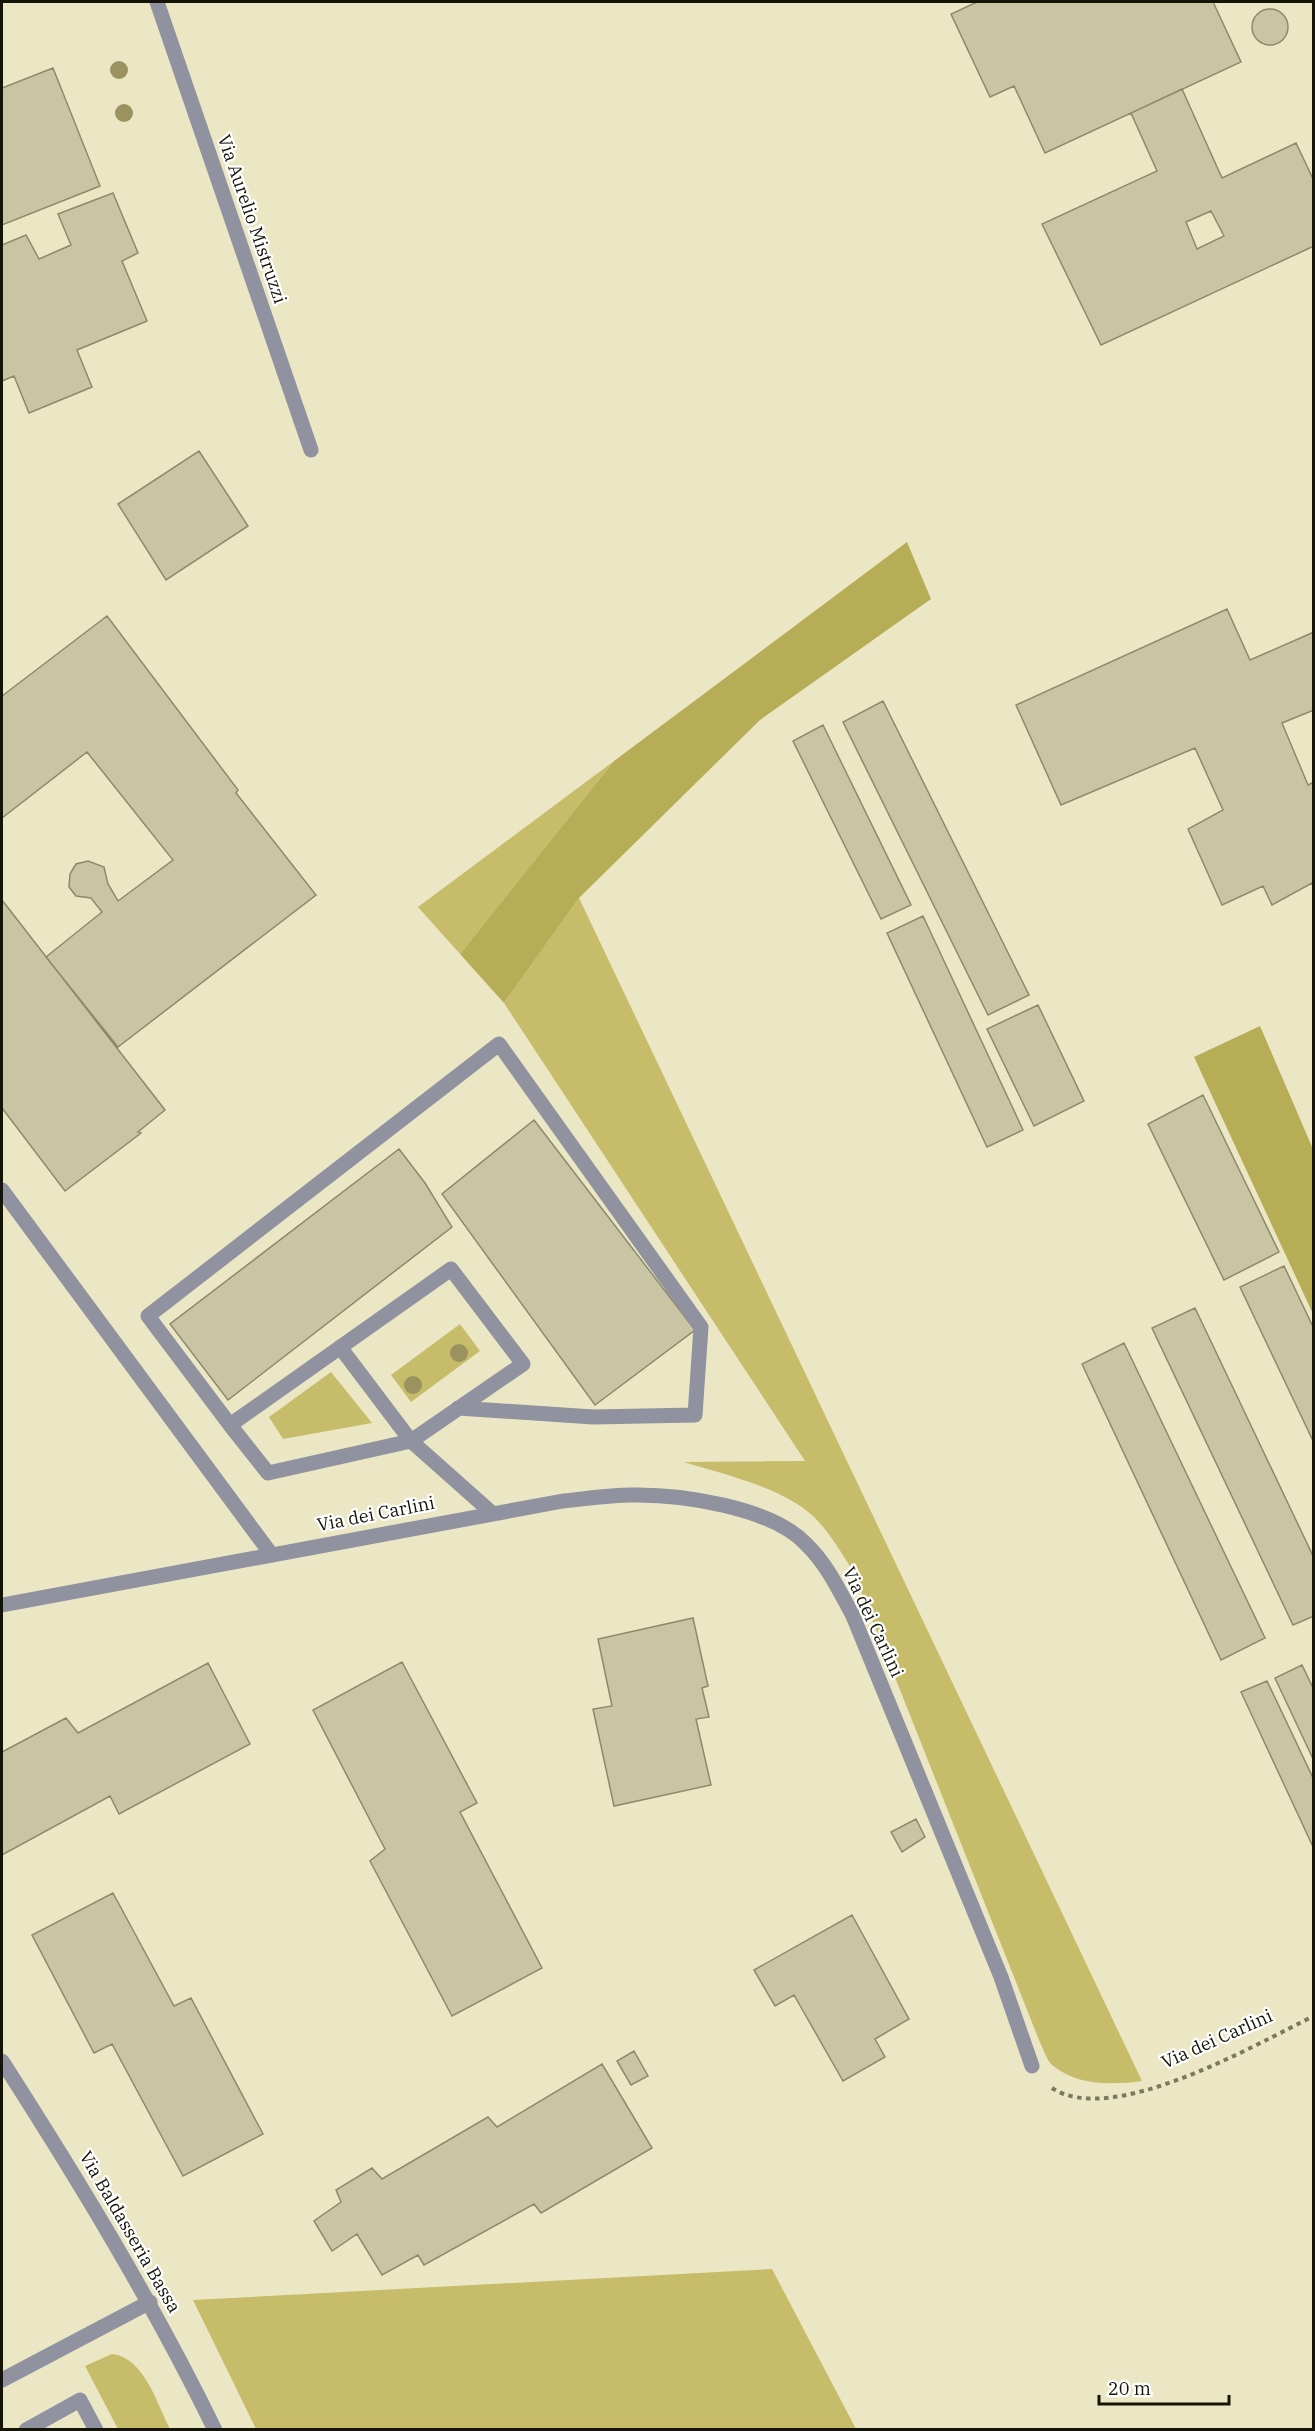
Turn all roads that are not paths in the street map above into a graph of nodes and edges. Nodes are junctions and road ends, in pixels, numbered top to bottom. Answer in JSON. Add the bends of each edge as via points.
{"nodes":[{"id":1,"x":157,"y":2,"type":"edge"},
{"id":2,"x":310,"y":450,"type":"dead end"},
{"id":3,"x":2,"y":1190,"type":"edge"},
{"id":4,"x":340,"y":1347,"type":"junction"},
{"id":5,"x":458,"y":1408,"type":"junction"},
{"id":6,"x":230,"y":1425,"type":"junction"},
{"id":7,"x":411,"y":1441,"type":"junction"},
{"id":8,"x":492,"y":1513,"type":"junction"},
{"id":9,"x":271,"y":1554,"type":"junction"},
{"id":10,"x":2,"y":1605,"type":"edge"},
{"id":11,"x":2,"y":2061,"type":"edge"},
{"id":12,"x":1032,"y":2066,"type":"road end"},
{"id":13,"x":150,"y":2302,"type":"junction"},
{"id":14,"x":2,"y":2380,"type":"edge"},
{"id":15,"x":26,"y":2430,"type":"edge"},
{"id":16,"x":96,"y":2430,"type":"edge"},
{"id":17,"x":215,"y":2430,"type":"edge"}],
"edges":[{"from":1,"to":2,"type":"street","name":"Via Aurelio Mistruzzi"},
{"from":3,"to":9,"type":"street"},
{"from":4,"to":5,"type":"street","via":[[451,1269],[523,1364]]},
{"from":4,"to":6,"type":"street"},
{"from":4,"to":7,"type":"street"},
{"from":5,"to":6,"type":"street","via":[[594,1418],[695,1414],[701,1327],[499,1044],[148,1316]]},
{"from":5,"to":7,"type":"street"},
{"from":6,"to":7,"type":"street","via":[[268,1473]]},
{"from":7,"to":8,"type":"street"},
{"from":8,"to":9,"type":"street","name":"Via dei Carlini"},
{"from":8,"to":12,"type":"street","name":"Via dei Carlini","via":[[632,1494],[732,1508],[772,1520],[805,1542],[832,1576],[853,1616],[1001,1977]]},
{"from":9,"to":10,"type":"street","name":"Via dei Carlini"},
{"from":11,"to":13,"type":"street","name":"Via Baldasseria Bassa"},
{"from":13,"to":14,"type":"street"},
{"from":13,"to":17,"type":"street","name":"Via Baldasseria Bassa"},
{"from":15,"to":16,"type":"street","via":[[80,2400]]}]}
